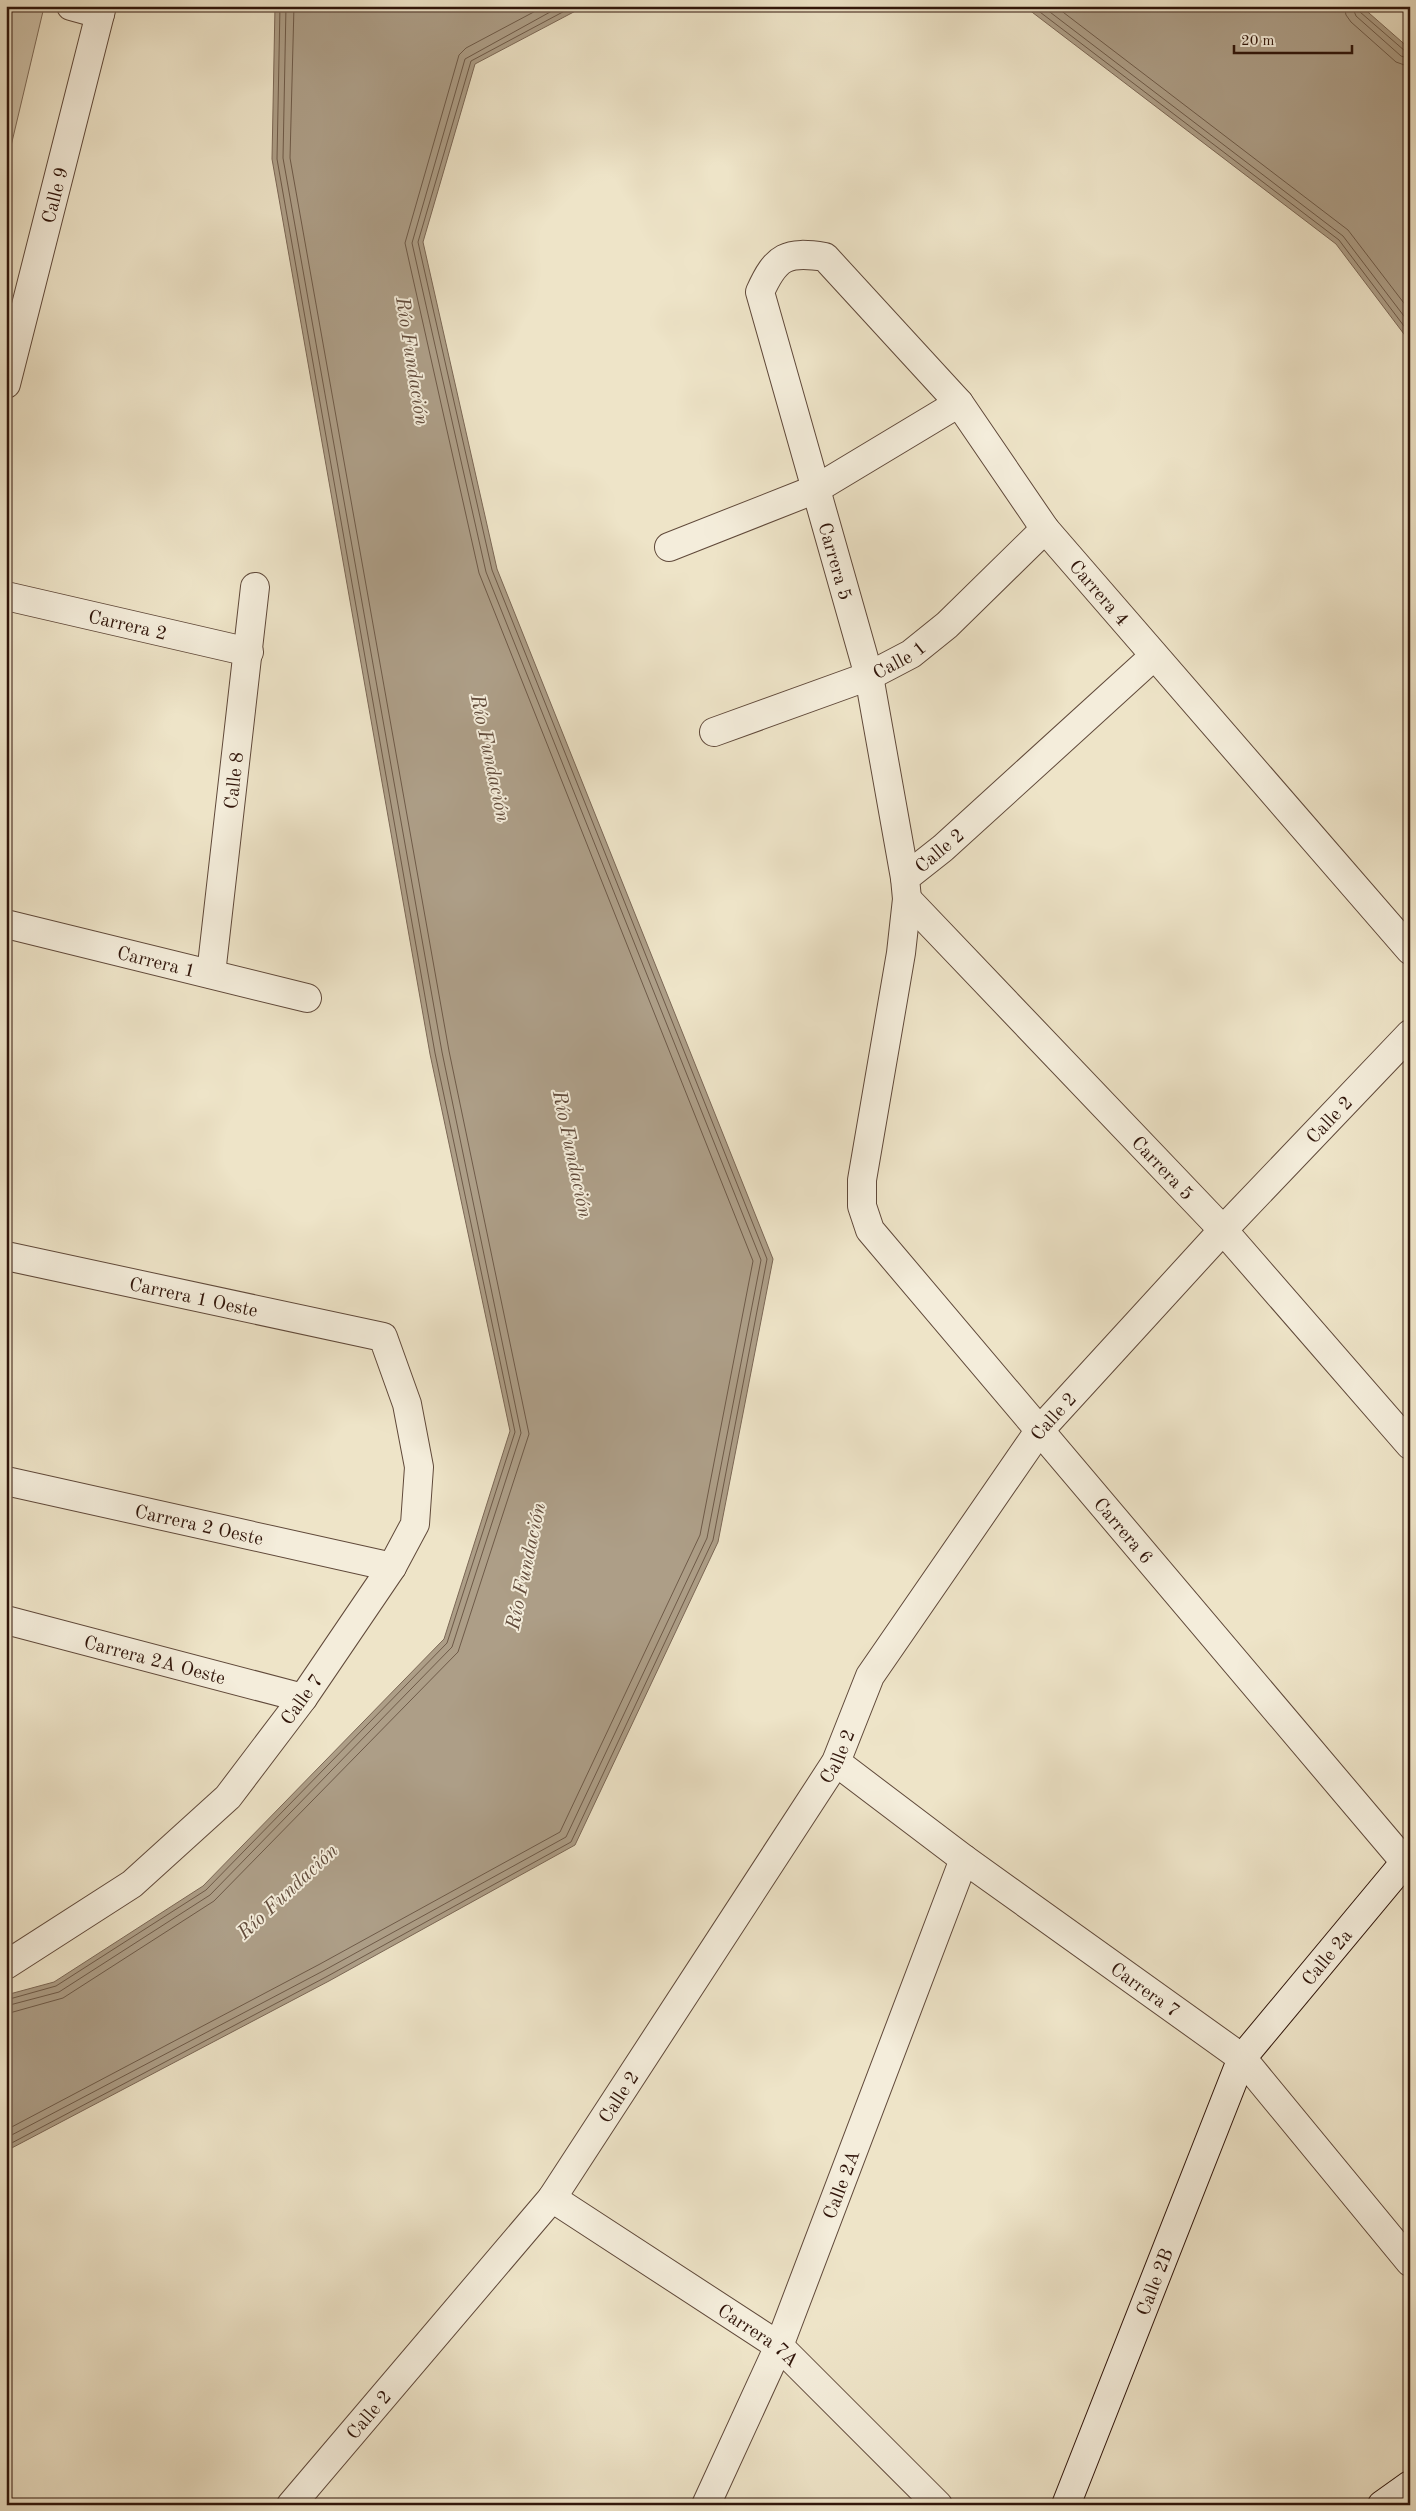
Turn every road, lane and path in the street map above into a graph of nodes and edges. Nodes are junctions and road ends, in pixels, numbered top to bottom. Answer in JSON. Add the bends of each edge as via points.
{"nodes":[{"id":1,"x":71,"y":6,"type":"edge"},
{"id":2,"x":101,"y":10,"type":"edge"},
{"id":3,"x":787,"y":256,"type":"joint"},
{"id":4,"x":6,"y":384,"type":"edge"},
{"id":5,"x":959,"y":403,"type":"junction"},
{"id":6,"x":816,"y":489,"type":"junction"},
{"id":7,"x":1045,"y":529,"type":"junction"},
{"id":8,"x":670,"y":547,"type":"dead end"},
{"id":9,"x":255,"y":587,"type":"dead end"},
{"id":10,"x":6,"y":596,"type":"edge"},
{"id":11,"x":249,"y":652,"type":"junction"},
{"id":12,"x":1154,"y":656,"type":"junction"},
{"id":13,"x":869,"y":676,"type":"junction"},
{"id":14,"x":714,"y":732,"type":"dead end"},
{"id":15,"x":906,"y":889,"type":"junction"},
{"id":16,"x":6,"y":924,"type":"edge"},
{"id":17,"x":1410,"y":950,"type":"edge"},
{"id":18,"x":211,"y":974,"type":"junction"},
{"id":19,"x":307,"y":998,"type":"dead end"},
{"id":20,"x":1410,"y":1034,"type":"edge"},
{"id":21,"x":862,"y":1180,"type":"joint"},
{"id":22,"x":1223,"y":1230,"type":"junction"},
{"id":23,"x":6,"y":1256,"type":"edge"},
{"id":24,"x":383,"y":1338,"type":"joint"},
{"id":25,"x":1039,"y":1431,"type":"junction"},
{"id":26,"x":1410,"y":1445,"type":"edge"},
{"id":27,"x":6,"y":1481,"type":"edge"},
{"id":28,"x":392,"y":1567,"type":"junction"},
{"id":29,"x":6,"y":1620,"type":"edge"},
{"id":30,"x":303,"y":1698,"type":"junction"},
{"id":31,"x":836,"y":1762,"type":"junction"},
{"id":32,"x":964,"y":1859,"type":"junction"},
{"id":33,"x":1408,"y":1862,"type":"edge"},
{"id":34,"x":6,"y":1964,"type":"edge"},
{"id":35,"x":1242,"y":2058,"type":"junction"},
{"id":36,"x":552,"y":2198,"type":"junction"},
{"id":37,"x":1410,"y":2262,"type":"edge"},
{"id":38,"x":779,"y":2346,"type":"junction"},
{"id":39,"x":1410,"y":2485,"type":"edge"},
{"id":40,"x":292,"y":2505,"type":"edge"},
{"id":41,"x":706,"y":2505,"type":"edge"},
{"id":42,"x":938,"y":2505,"type":"edge"},
{"id":43,"x":1066,"y":2505,"type":"edge"},
{"id":44,"x":1382,"y":2505,"type":"edge"}],
"edges":[{"from":1,"to":2,"type":"street"},
{"from":2,"to":4,"type":"street","name":"Calle 9"},
{"from":3,"to":5,"type":"street","name":"Carrera 4","via":[[807,254],[826,257]]},
{"from":3,"to":6,"type":"street","name":"Carrera 5","via":[[770,270],[760,292]]},
{"from":5,"to":6,"type":"street"},
{"from":5,"to":7,"type":"street","name":"Carrera 4"},
{"from":6,"to":8,"type":"street"},
{"from":6,"to":13,"type":"street","name":"Carrera 5"},
{"from":7,"to":12,"type":"street","name":"Carrera 4"},
{"from":7,"to":13,"type":"street","name":"Calle 1","via":[[947,625],[911,654]]},
{"from":9,"to":11,"type":"street","name":"Calle 8"},
{"from":10,"to":11,"type":"street","name":"Carrera 2"},
{"from":11,"to":18,"type":"street","name":"Calle 8"},
{"from":12,"to":15,"type":"street","name":"Calle 2","via":[[943,848]]},
{"from":12,"to":17,"type":"street","name":"Carrera 4"},
{"from":13,"to":14,"type":"street","name":"Calle 1"},
{"from":13,"to":15,"type":"street","name":"Carrera 5"},
{"from":15,"to":21,"type":"street","name":"Calle 2","via":[[901,953]]},
{"from":15,"to":22,"type":"street","name":"Carrera 5"},
{"from":16,"to":18,"type":"street","name":"Carrera 1"},
{"from":18,"to":19,"type":"street","name":"Carrera 1"},
{"from":20,"to":22,"type":"street","name":"Calle 2"},
{"from":21,"to":25,"type":"street","name":"Carrera 6","via":[[862,1206],[870,1230]]},
{"from":22,"to":25,"type":"street","name":"Calle 2"},
{"from":22,"to":26,"type":"street","name":"Carrera 5"},
{"from":23,"to":24,"type":"street","name":"Carrera 1 Oeste"},
{"from":24,"to":28,"type":"street","name":"Calle 7","via":[[407,1404],[419,1467],[415,1524]]},
{"from":25,"to":31,"type":"street","name":"Calle 2","via":[[870,1676]]},
{"from":25,"to":33,"type":"street","name":"Carrera 6"},
{"from":27,"to":28,"type":"street","name":"Carrera 2 Oeste"},
{"from":28,"to":30,"type":"street","name":"Calle 7"},
{"from":29,"to":30,"type":"street","name":"Carrera 2A Oeste"},
{"from":30,"to":34,"type":"street","name":"Calle 7","via":[[228,1797],[140,1877]]},
{"from":31,"to":32,"type":"street","name":"Carrera 7"},
{"from":31,"to":36,"type":"street","name":"Calle 2"},
{"from":32,"to":35,"type":"street","name":"Carrera 7"},
{"from":32,"to":38,"type":"street","name":"Calle 2A"},
{"from":33,"to":35,"type":"street","name":"Calle 2a"},
{"from":35,"to":37,"type":"street","name":"Carrera 7"},
{"from":35,"to":43,"type":"street","name":"Calle 2B"},
{"from":36,"to":38,"type":"street","name":"Carrera 7A"},
{"from":36,"to":40,"type":"street","name":"Calle 2"},
{"from":38,"to":41,"type":"street","name":"Calle 2A"},
{"from":38,"to":42,"type":"street","name":"Carrera 7A"},
{"from":39,"to":44,"type":"street"}]}
